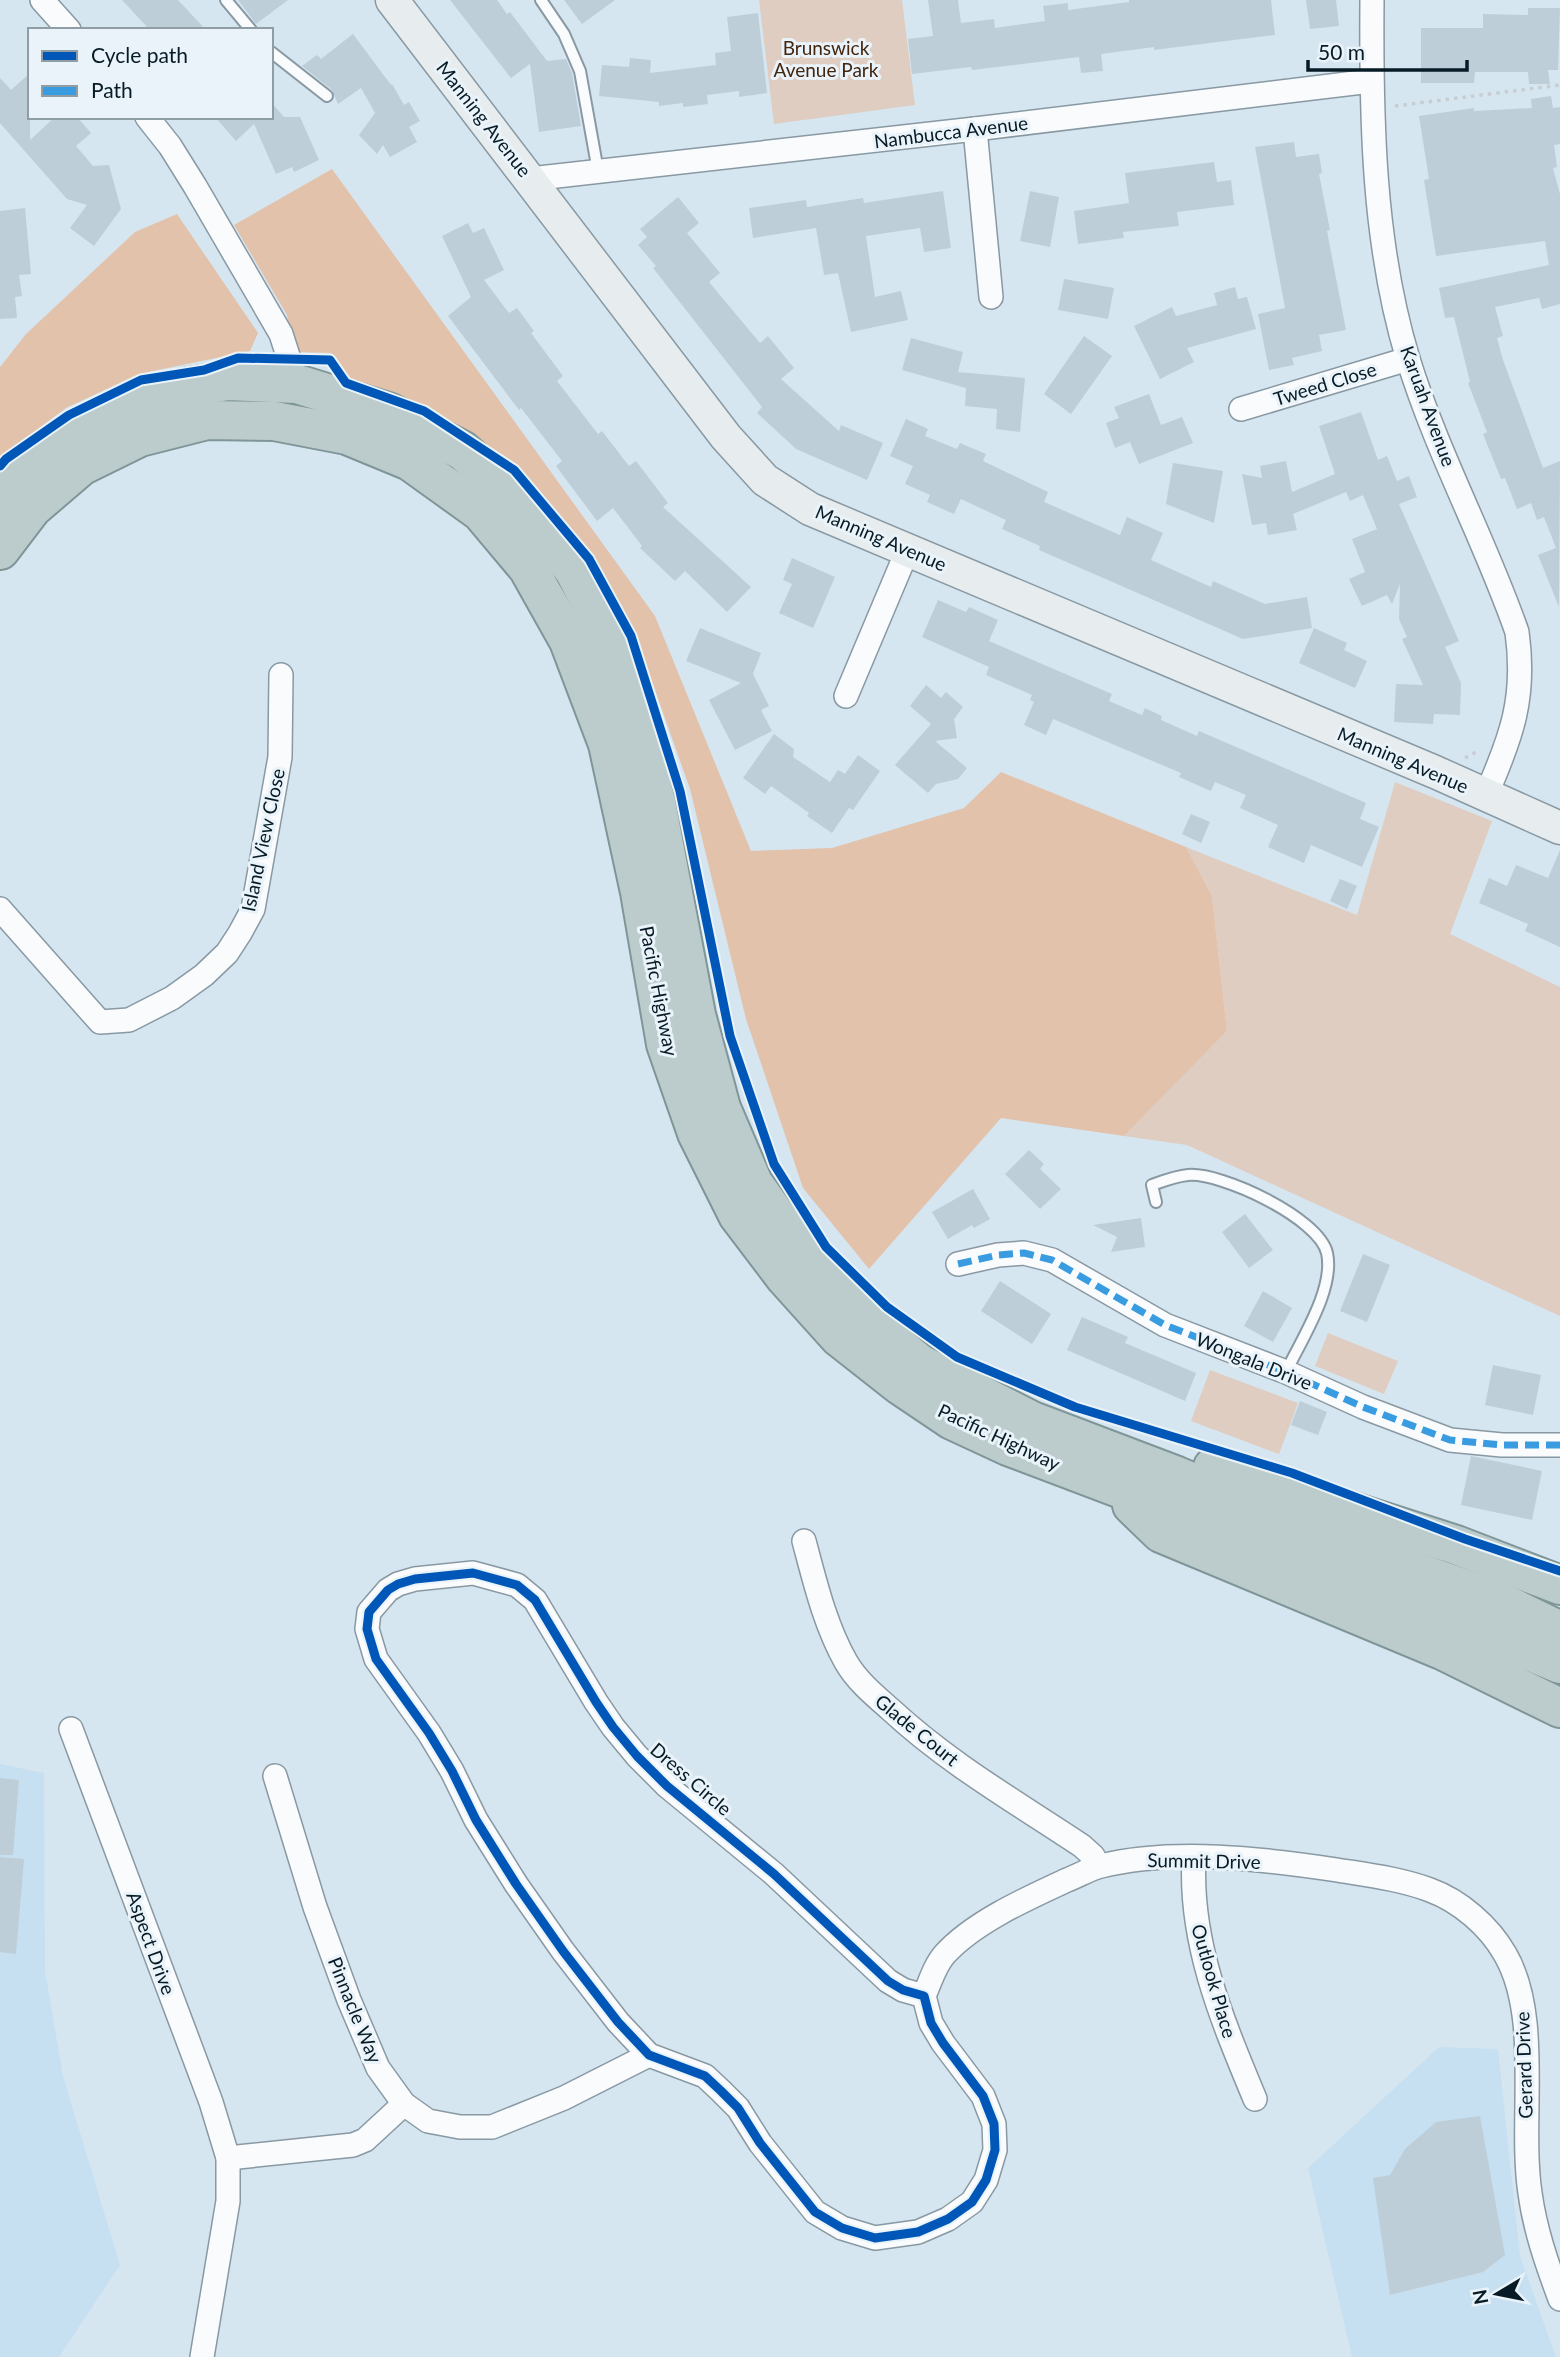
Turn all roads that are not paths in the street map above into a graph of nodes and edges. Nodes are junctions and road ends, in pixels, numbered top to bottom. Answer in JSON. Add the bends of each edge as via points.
{"nodes":[{"id":1,"x":43,"y":0,"type":"edge"},
{"id":2,"x":226,"y":0,"type":"edge"},
{"id":3,"x":392,"y":0,"type":"edge"},
{"id":4,"x":541,"y":0,"type":"edge"},
{"id":5,"x":1372,"y":0,"type":"edge"},
{"id":6,"x":67,"y":28,"type":"edge"},
{"id":7,"x":249,"y":28,"type":"edge"},
{"id":8,"x":273,"y":54,"type":"edge"},
{"id":9,"x":1371,"y":81,"type":"junction"},
{"id":10,"x":327,"y":96,"type":"dead end"},
{"id":11,"x":148,"y":119,"type":"edge"},
{"id":12,"x":975,"y":129,"type":"junction"},
{"id":13,"x":598,"y":172,"type":"junction"},
{"id":14,"x":530,"y":179,"type":"junction"},
{"id":15,"x":991,"y":297,"type":"dead end"},
{"id":16,"x":1408,"y":359,"type":"junction"},
{"id":17,"x":297,"y":384,"type":"junction"},
{"id":18,"x":1241,"y":409,"type":"dead end"},
{"id":19,"x":0,"y":500,"type":"edge"},
{"id":20,"x":0,"y":550,"type":"edge"},
{"id":21,"x":908,"y":550,"type":"junction"},
{"id":22,"x":281,"y":675,"type":"dead end"},
{"id":23,"x":846,"y":696,"type":"dead end"},
{"id":24,"x":1486,"y":795,"type":"junction"},
{"id":25,"x":1560,"y":828,"type":"edge"},
{"id":26,"x":0,"y":909,"type":"edge"},
{"id":27,"x":1156,"y":1202,"type":"dead end"},
{"id":28,"x":958,"y":1264,"type":"dead end"},
{"id":29,"x":1286,"y":1372,"type":"junction"},
{"id":30,"x":1560,"y":1445,"type":"edge"},
{"id":31,"x":1177,"y":1476,"type":"junction"},
{"id":32,"x":1116,"y":1488,"type":"junction"},
{"id":33,"x":804,"y":1541,"type":"dead end"},
{"id":34,"x":1560,"y":1585,"type":"edge"},
{"id":35,"x":1560,"y":1631,"type":"edge"},
{"id":36,"x":1560,"y":1664,"type":"edge"},
{"id":37,"x":1560,"y":1708,"type":"edge"},
{"id":38,"x":71,"y":1729,"type":"dead end"},
{"id":39,"x":275,"y":1776,"type":"dead end"},
{"id":40,"x":1194,"y":1858,"type":"junction"},
{"id":41,"x":1098,"y":1866,"type":"junction"},
{"id":42,"x":1406,"y":1882,"type":"joint"},
{"id":43,"x":923,"y":1996,"type":"junction"},
{"id":44,"x":649,"y":2055,"type":"junction"},
{"id":45,"x":1255,"y":2099,"type":"dead end"},
{"id":46,"x":404,"y":2104,"type":"junction"},
{"id":47,"x":228,"y":2158,"type":"junction"},
{"id":48,"x":1560,"y":2299,"type":"edge"},
{"id":49,"x":202,"y":2357,"type":"edge"}],
"edges":[{"from":1,"to":6,"type":"street"},
{"from":2,"to":7,"type":"lane"},
{"from":3,"to":14,"type":"street","name":"Manning Avenue"},
{"from":4,"to":13,"type":"lane","via":[[564,34],[580,71]]},
{"from":5,"to":9,"type":"street","name":"Karuah Avenue"},
{"from":8,"to":10,"type":"lane"},
{"from":9,"to":12,"type":"street","name":"Nambucca Avenue"},
{"from":9,"to":16,"type":"street","name":"Karuah Avenue","via":[[1385,247]]},
{"from":11,"to":17,"type":"street","via":[[183,166],[281,334]]},
{"from":12,"to":13,"type":"street","name":"Nambucca Avenue"},
{"from":12,"to":15,"type":"street"},
{"from":13,"to":14,"type":"street","name":"Nambucca Avenue"},
{"from":14,"to":21,"type":"street","name":"Manning Avenue","via":[[726,437],[765,480],[810,509]]},
{"from":16,"to":18,"type":"street","name":"Tweed Close"},
{"from":16,"to":24,"type":"street","name":"Karuah Avenue","via":[[1517,632],[1521,663],[1515,717]]},
{"from":17,"to":19,"type":"highway","name":"Pacific Highway","via":[[228,381],[150,396],[74,432],[19,477]]},
{"from":17,"to":31,"type":"highway","name":"Pacific Highway","via":[[388,412],[463,451],[525,507],[574,570],[601,624],[634,716],[656,802],[696,1015],[721,1108],[753,1183],[825,1279],[920,1364],[1032,1421]]},
{"from":20,"to":32,"type":"highway","name":"Pacific Highway","via":[[32,508],[81,466],[140,437],[207,420],[274,421],[347,435],[410,461],[481,512],[527,568],[569,641],[608,744],[666,1044],[697,1133],[738,1216],[839,1336],[900,1385],[952,1420]]},
{"from":21,"to":23,"type":"street"},
{"from":21,"to":24,"type":"street","name":"Manning Avenue"},
{"from":22,"to":26,"type":"street","name":"Island View Close","via":[[280,757],[253,909],[227,953],[204,975],[129,1020],[100,1022]]},
{"from":24,"to":25,"type":"street","name":"Manning Avenue"},
{"from":27,"to":29,"type":"lane","via":[[1152,1185],[1189,1174],[1234,1183],[1316,1232],[1326,1252],[1326,1287]]},
{"from":28,"to":29,"type":"street","name":"Wongala Drive","via":[[1024,1253],[1052,1260],[1165,1325]]},
{"from":29,"to":30,"type":"street","name":"Wongala Drive","via":[[1450,1440]]},
{"from":31,"to":34,"type":"highway","via":[[1215,1466],[1456,1545]]},
{"from":31,"to":35,"type":"highway","name":"Pacific Highway","via":[[1339,1544],[1501,1602]]},
{"from":32,"to":36,"type":"highway","name":"Pacific Highway","via":[[1341,1572]]},
{"from":32,"to":37,"type":"highway","via":[[1161,1533],[1442,1650]]},
{"from":33,"to":41,"type":"street","name":"Glade Court","via":[[831,1627],[846,1662],[862,1684],[979,1780],[1082,1846]]},
{"from":38,"to":47,"type":"street","name":"Aspect Drive"},
{"from":39,"to":46,"type":"street","name":"Pinnacle Way","via":[[349,2000],[378,2068]]},
{"from":40,"to":41,"type":"street","name":"Summit Drive"},
{"from":40,"to":42,"type":"street","name":"Summit Drive","via":[[1309,1866]]},
{"from":40,"to":45,"type":"street","name":"Outlook Place","via":[[1195,1915],[1204,1958]]},
{"from":41,"to":43,"type":"street","name":"Summit Drive","via":[[985,1922],[946,1954]]},
{"from":42,"to":48,"type":"street","name":"Gerard Drive","via":[[1457,1903],[1480,1922],[1514,1972],[1525,2025],[1530,2192],[1540,2242]]},
{"from":43,"to":44,"type":"street","name":"Dress Circle","via":[[943,2043],[983,2095],[994,2124],[995,2150],[986,2180],[972,2202],[918,2232],[875,2238],[842,2228],[815,2212],[721,2091],[705,2076]]},
{"from":43,"to":44,"type":"street","name":"Dress Circle","via":[[888,1980],[774,1874],[660,1778],[613,1727],[535,1600],[517,1585],[473,1573],[398,1584],[369,1612],[367,1629],[376,1659],[429,1733],[523,1895]]},
{"from":44,"to":46,"type":"street","name":"Pinnacle Way","via":[[564,2098],[492,2127],[428,2121]]},
{"from":46,"to":47,"type":"street","via":[[365,2140],[353,2145]]},
{"from":47,"to":49,"type":"street","name":"Aspect Drive","via":[[228,2201]]}]}
